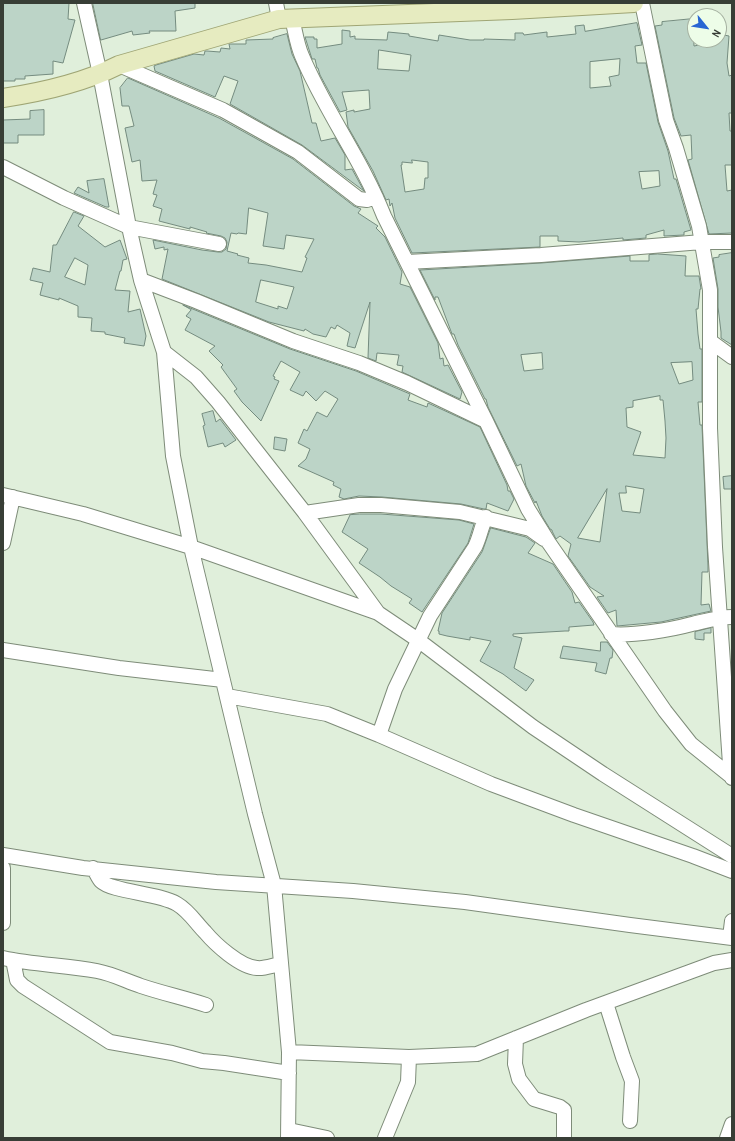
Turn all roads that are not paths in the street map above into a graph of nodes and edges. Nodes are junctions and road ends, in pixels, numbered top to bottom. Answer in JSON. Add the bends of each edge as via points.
{"nodes":[{"id":1,"x":84,"y":3,"type":"edge"},
{"id":2,"x":634,"y":3,"type":"edge"},
{"id":3,"x":642,"y":3,"type":"edge"},
{"id":4,"x":282,"y":13,"type":"edge"},
{"id":5,"x":119,"y":64,"type":"junction"},
{"id":6,"x":100,"y":74,"type":"junction"},
{"id":7,"x":3,"y":98,"type":"edge"},
{"id":8,"x":3,"y":167,"type":"edge"},
{"id":9,"x":376,"y":197,"type":"junction"},
{"id":10,"x":129,"y":227,"type":"junction"},
{"id":11,"x":702,"y":242,"type":"junction"},
{"id":12,"x":732,"y":242,"type":"edge"},
{"id":13,"x":219,"y":244,"type":"dead end"},
{"id":14,"x":407,"y":262,"type":"junction"},
{"id":15,"x":141,"y":280,"type":"junction"},
{"id":16,"x":710,"y":341,"type":"junction"},
{"id":17,"x":164,"y":352,"type":"junction"},
{"id":18,"x":732,"y":357,"type":"edge"},
{"id":19,"x":486,"y":421,"type":"junction"},
{"id":20,"x":8,"y":496,"type":"edge"},
{"id":21,"x":305,"y":513,"type":"junction"},
{"id":22,"x":486,"y":518,"type":"junction"},
{"id":23,"x":3,"y":543,"type":"edge"},
{"id":24,"x":549,"y":543,"type":"junction"},
{"id":25,"x":191,"y":547,"type":"junction"},
{"id":26,"x":378,"y":613,"type":"junction"},
{"id":27,"x":726,"y":617,"type":"edge"},
{"id":28,"x":611,"y":634,"type":"junction"},
{"id":29,"x":418,"y":640,"type":"junction"},
{"id":30,"x":3,"y":650,"type":"edge"},
{"id":31,"x":223,"y":680,"type":"junction"},
{"id":32,"x":227,"y":696,"type":"junction"},
{"id":33,"x":379,"y":735,"type":"junction"},
{"id":34,"x":732,"y":778,"type":"edge"},
{"id":35,"x":3,"y":855,"type":"edge"},
{"id":36,"x":732,"y":856,"type":"edge"},
{"id":37,"x":3,"y":868,"type":"edge"},
{"id":38,"x":93,"y":868,"type":"junction"},
{"id":39,"x":732,"y":871,"type":"edge"},
{"id":40,"x":274,"y":885,"type":"junction"},
{"id":41,"x":732,"y":921,"type":"edge"},
{"id":42,"x":3,"y":924,"type":"edge"},
{"id":43,"x":731,"y":938,"type":"edge"},
{"id":44,"x":8,"y":959,"type":"edge"},
{"id":45,"x":732,"y":960,"type":"edge"},
{"id":46,"x":281,"y":964,"type":"junction"},
{"id":47,"x":606,"y":1003,"type":"junction"},
{"id":48,"x":206,"y":1005,"type":"dead end"},
{"id":49,"x":516,"y":1038,"type":"junction"},
{"id":50,"x":289,"y":1052,"type":"junction"},
{"id":51,"x":409,"y":1057,"type":"junction"},
{"id":52,"x":289,"y":1073,"type":"junction"},
{"id":53,"x":630,"y":1121,"type":"dead end"},
{"id":54,"x":732,"y":1124,"type":"edge"},
{"id":55,"x":289,"y":1134,"type":"edge"},
{"id":56,"x":327,"y":1138,"type":"edge"},
{"id":57,"x":385,"y":1138,"type":"edge"},
{"id":58,"x":564,"y":1138,"type":"edge"},
{"id":59,"x":727,"y":1138,"type":"edge"}],
"edges":[{"from":1,"to":6,"type":"street"},
{"from":2,"to":4,"type":"main road","via":[[488,11]]},
{"from":3,"to":11,"type":"street","via":[[666,120]]},
{"from":4,"to":5,"type":"main road"},
{"from":4,"to":9,"type":"street","via":[[325,102]]},
{"from":5,"to":6,"type":"main road"},
{"from":5,"to":9,"type":"street","via":[[223,110],[298,152],[359,199]]},
{"from":6,"to":7,"type":"main road","via":[[39,93]]},
{"from":6,"to":10,"type":"street"},
{"from":8,"to":10,"type":"street"},
{"from":9,"to":14,"type":"street"},
{"from":10,"to":13,"type":"street"},
{"from":10,"to":15,"type":"street"},
{"from":11,"to":12,"type":"street"},
{"from":11,"to":14,"type":"street","via":[[541,255]]},
{"from":11,"to":16,"type":"street","via":[[710,290]]},
{"from":14,"to":19,"type":"street"},
{"from":15,"to":17,"type":"street"},
{"from":15,"to":19,"type":"street","via":[[292,341],[359,363]]},
{"from":16,"to":18,"type":"street"},
{"from":16,"to":27,"type":"street","via":[[710,428],[715,547]]},
{"from":17,"to":21,"type":"street","via":[[201,382]]},
{"from":17,"to":25,"type":"street","via":[[173,456]]},
{"from":19,"to":24,"type":"street","via":[[528,509]]},
{"from":20,"to":23,"type":"street"},
{"from":20,"to":25,"type":"street","via":[[83,514]]},
{"from":21,"to":22,"type":"street","via":[[359,505],[381,505],[460,512]]},
{"from":21,"to":26,"type":"street"},
{"from":22,"to":24,"type":"street","via":[[530,529]]},
{"from":22,"to":29,"type":"street","via":[[475,547],[430,616]]},
{"from":24,"to":28,"type":"street"},
{"from":25,"to":26,"type":"street"},
{"from":25,"to":31,"type":"street"},
{"from":26,"to":29,"type":"street"},
{"from":27,"to":28,"type":"street","via":[[640,633]]},
{"from":27,"to":34,"type":"street"},
{"from":28,"to":34,"type":"street","via":[[691,744]]},
{"from":29,"to":33,"type":"street","via":[[395,689]]},
{"from":29,"to":36,"type":"street","via":[[533,727]]},
{"from":30,"to":31,"type":"street","via":[[119,668]]},
{"from":31,"to":32,"type":"street"},
{"from":32,"to":33,"type":"street","via":[[327,714]]},
{"from":32,"to":40,"type":"street"},
{"from":33,"to":39,"type":"street","via":[[491,784]]},
{"from":35,"to":38,"type":"street"},
{"from":37,"to":42,"type":"street"},
{"from":38,"to":40,"type":"street","via":[[216,882]]},
{"from":38,"to":46,"type":"street","via":[[102,882],[112,888],[153,895],[177,904],[228,954],[244,964],[257,968]]},
{"from":40,"to":43,"type":"street","via":[[465,902]]},
{"from":40,"to":46,"type":"street"},
{"from":41,"to":43,"type":"street"},
{"from":44,"to":48,"type":"street","via":[[99,971]]},
{"from":44,"to":52,"type":"street","via":[[17,980],[23,986],[110,1042],[202,1061]]},
{"from":45,"to":47,"type":"street","via":[[714,963]]},
{"from":46,"to":50,"type":"street"},
{"from":47,"to":49,"type":"street"},
{"from":47,"to":53,"type":"street","via":[[632,1081]]},
{"from":49,"to":51,"type":"street","via":[[476,1054]]},
{"from":49,"to":58,"type":"street","via":[[515,1064],[519,1079],[534,1099],[564,1110]]},
{"from":50,"to":51,"type":"street"},
{"from":50,"to":52,"type":"street"},
{"from":51,"to":57,"type":"street","via":[[408,1082]]},
{"from":52,"to":55,"type":"street"},
{"from":54,"to":59,"type":"street"},
{"from":55,"to":56,"type":"street"}]}
